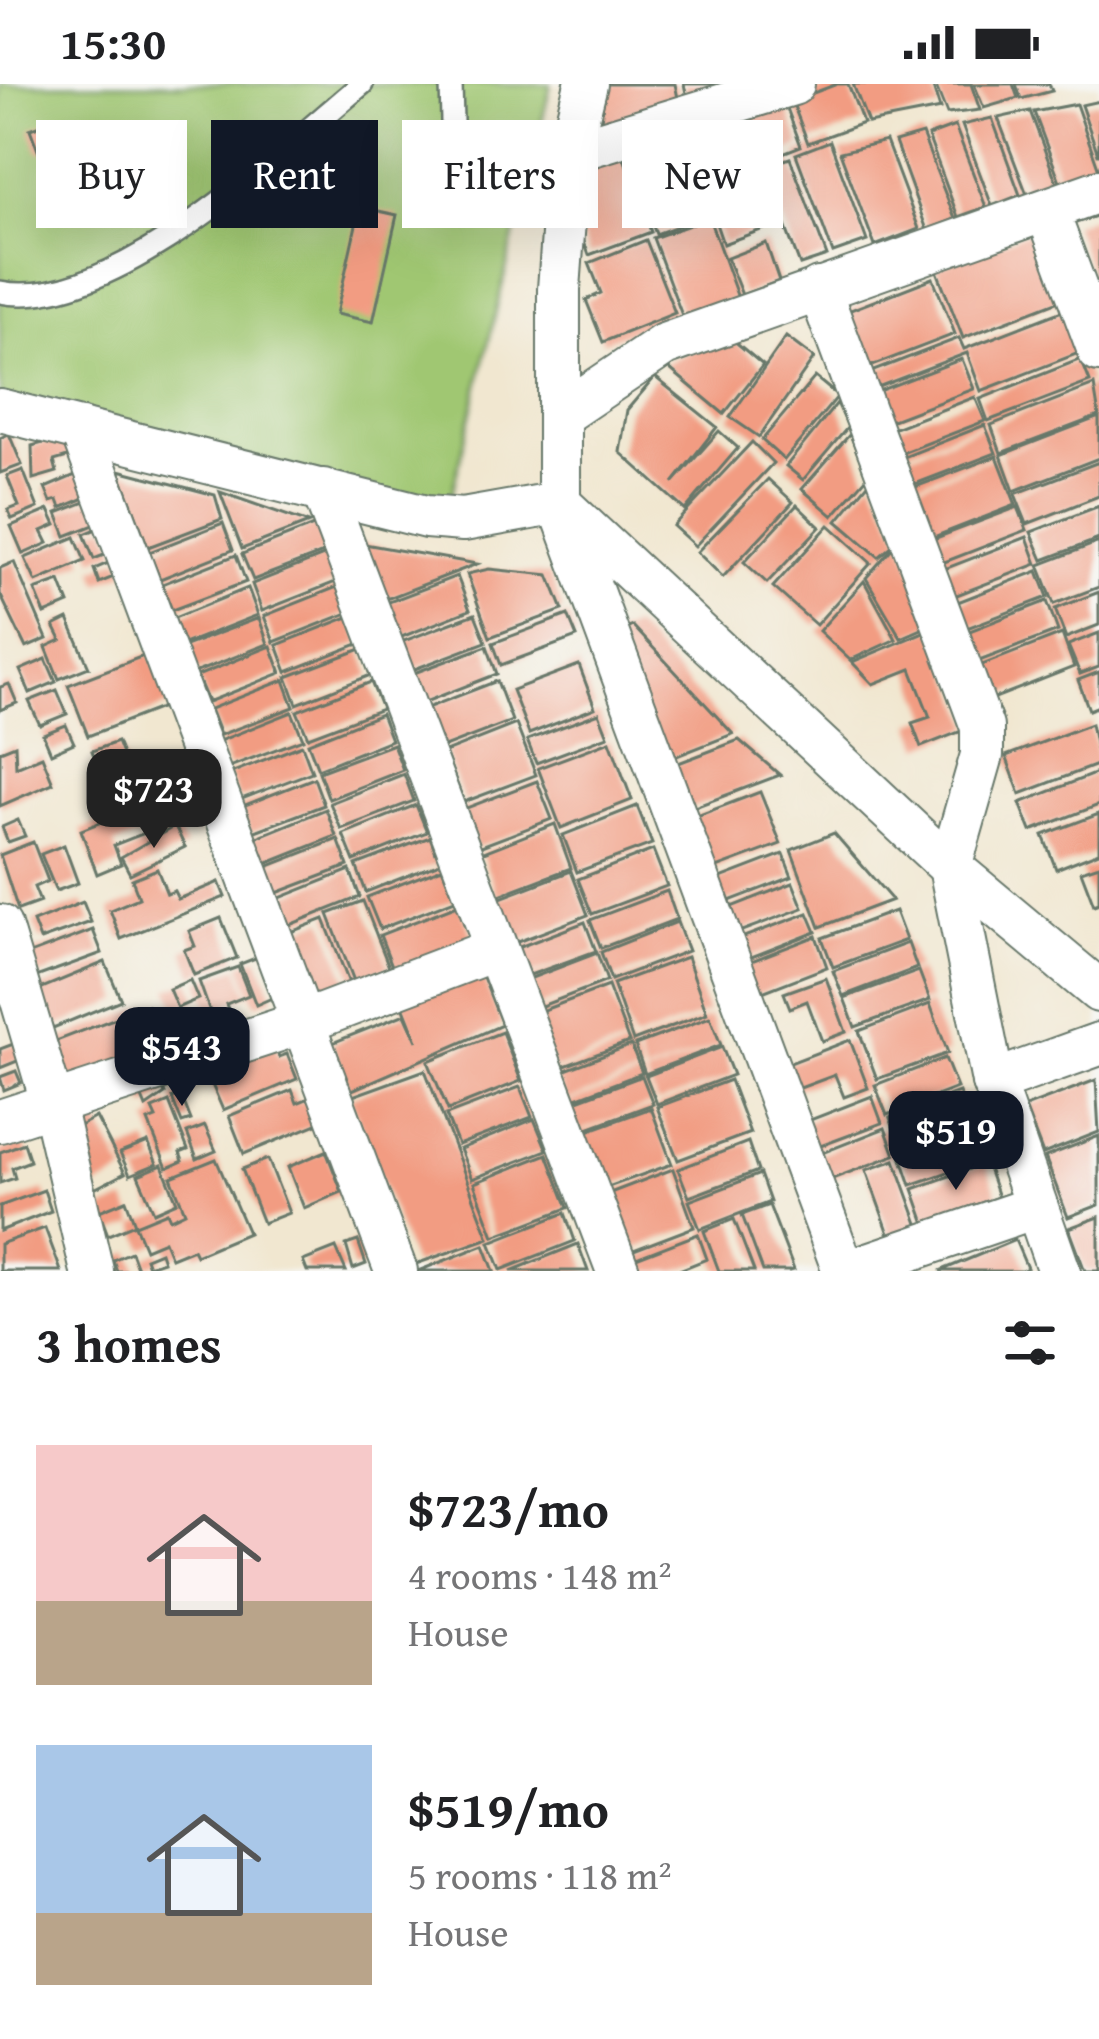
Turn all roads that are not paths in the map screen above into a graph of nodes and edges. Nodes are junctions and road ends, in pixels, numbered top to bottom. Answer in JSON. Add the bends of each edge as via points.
{"nodes":[{"id":1,"x":362,"y":84,"type":"edge"},
{"id":2,"x":451,"y":84,"type":"edge"},
{"id":3,"x":586,"y":84,"type":"edge"},
{"id":4,"x":793,"y":84,"type":"edge"},
{"id":5,"x":452,"y":120,"type":"edge"},
{"id":6,"x":577,"y":120,"type":"edge"},
{"id":7,"x":598,"y":143,"type":"edge"},
{"id":8,"x":1099,"y":191,"type":"edge"},
{"id":9,"x":1046,"y":212,"type":"junction"},
{"id":10,"x":563,"y":228,"type":"edge"},
{"id":11,"x":819,"y":290,"type":"junction"},
{"id":12,"x":0,"y":292,"type":"edge"},
{"id":13,"x":1099,"y":351,"type":"edge"},
{"id":14,"x":0,"y":410,"type":"edge"},
{"id":15,"x":563,"y":413,"type":"junction"},
{"id":16,"x":81,"y":430,"type":"junction"},
{"id":17,"x":323,"y":490,"type":"junction"},
{"id":18,"x":559,"y":502,"type":"junction"},
{"id":19,"x":950,"y":867,"type":"junction"},
{"id":20,"x":0,"y":926,"type":"edge"},
{"id":21,"x":496,"y":950,"type":"junction"},
{"id":22,"x":1099,"y":991,"type":"edge"},
{"id":23,"x":304,"y":1022,"type":"junction"},
{"id":24,"x":1099,"y":1044,"type":"edge"},
{"id":25,"x":993,"y":1082,"type":"junction"},
{"id":26,"x":53,"y":1105,"type":"junction"},
{"id":27,"x":0,"y":1121,"type":"edge"},
{"id":28,"x":1035,"y":1207,"type":"junction"},
{"id":29,"x":92,"y":1271,"type":"edge"},
{"id":30,"x":396,"y":1271,"type":"edge"},
{"id":31,"x":618,"y":1271,"type":"edge"},
{"id":32,"x":846,"y":1271,"type":"edge"},
{"id":33,"x":1059,"y":1271,"type":"edge"}],
"edges":[{"from":1,"to":12,"type":"lane","via":[[190,226],[97,277],[27,297]]},
{"from":2,"to":5,"type":"lane"},
{"from":3,"to":6,"type":"street"},
{"from":4,"to":7,"type":"street"},
{"from":8,"to":9,"type":"street"},
{"from":9,"to":11,"type":"street"},
{"from":9,"to":13,"type":"street"},
{"from":10,"to":15,"type":"street"},
{"from":11,"to":15,"type":"street","via":[[664,345]]},
{"from":11,"to":19,"type":"street","via":[[982,727],[982,755]]},
{"from":14,"to":16,"type":"street"},
{"from":15,"to":18,"type":"street"},
{"from":16,"to":17,"type":"street"},
{"from":16,"to":23,"type":"street"},
{"from":17,"to":18,"type":"street","via":[[445,519]]},
{"from":17,"to":21,"type":"street"},
{"from":18,"to":19,"type":"street"},
{"from":18,"to":32,"type":"street"},
{"from":19,"to":22,"type":"street"},
{"from":19,"to":25,"type":"street"},
{"from":20,"to":26,"type":"street"},
{"from":21,"to":23,"type":"street"},
{"from":21,"to":31,"type":"street"},
{"from":23,"to":26,"type":"street"},
{"from":23,"to":30,"type":"street"},
{"from":24,"to":25,"type":"street"},
{"from":25,"to":28,"type":"street"},
{"from":26,"to":27,"type":"street"},
{"from":26,"to":29,"type":"street"},
{"from":28,"to":32,"type":"street"},
{"from":28,"to":33,"type":"street"}]}
